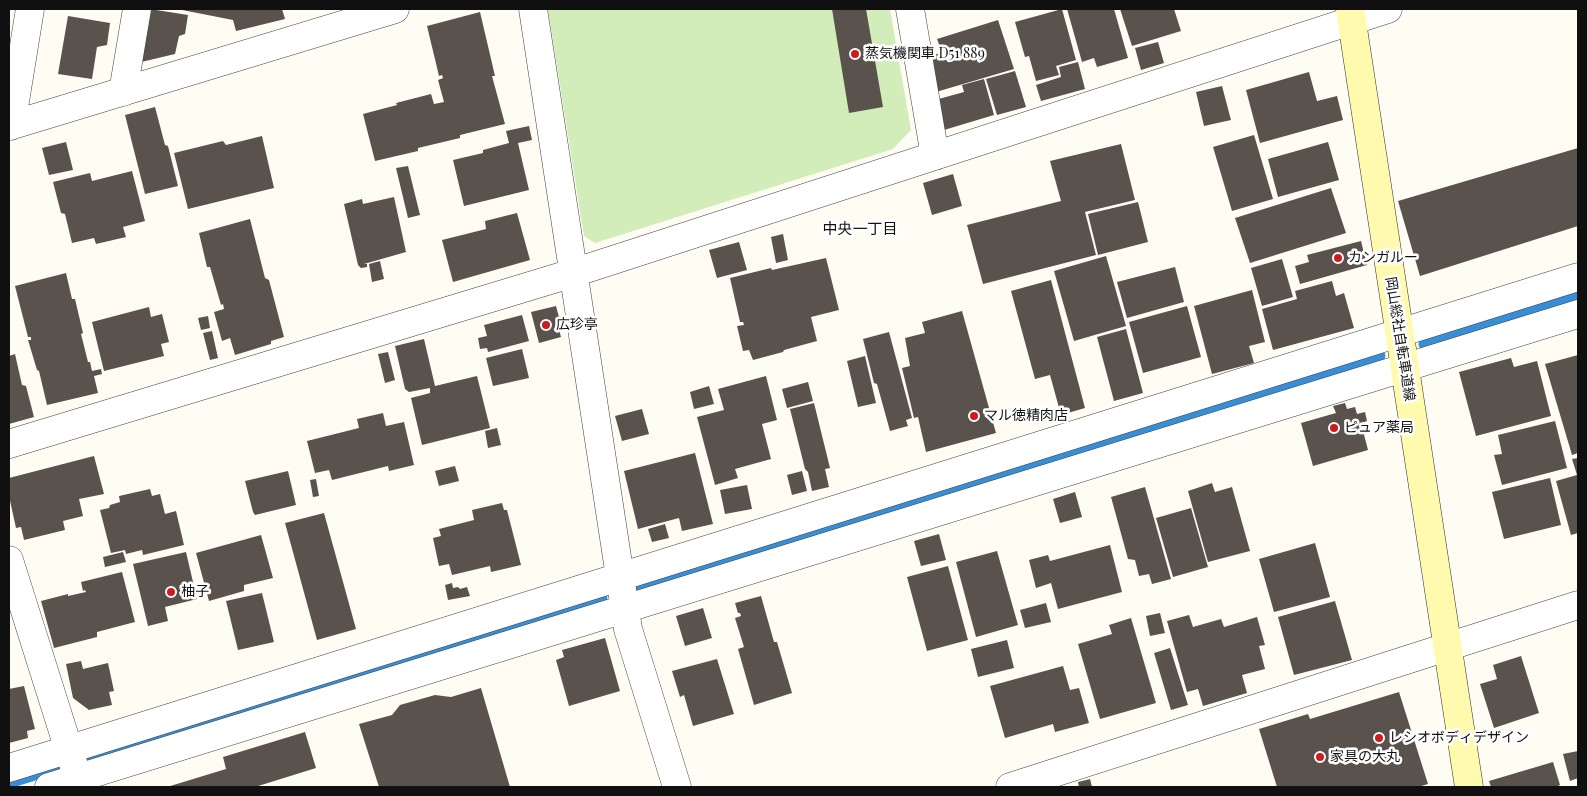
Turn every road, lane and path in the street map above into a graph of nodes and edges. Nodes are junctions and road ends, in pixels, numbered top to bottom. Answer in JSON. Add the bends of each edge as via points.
{"nodes":[{"id":1,"x":30,"y":9,"type":"edge"},
{"id":2,"x":136,"y":9,"type":"edge"},
{"id":3,"x":395,"y":9,"type":"edge"},
{"id":4,"x":533,"y":9,"type":"edge"},
{"id":5,"x":910,"y":9,"type":"edge"},
{"id":6,"x":1388,"y":9,"type":"edge"},
{"id":7,"x":1351,"y":14,"type":"edge"},
{"id":8,"x":123,"y":92,"type":"junction"},
{"id":9,"x":10,"y":126,"type":"edge"},
{"id":10,"x":935,"y":156,"type":"junction"},
{"id":11,"x":573,"y":273,"type":"junction"},
{"id":12,"x":1578,"y":277,"type":"edge"},
{"id":13,"x":1578,"y":314,"type":"edge"},
{"id":14,"x":1400,"y":333,"type":"junction"},
{"id":15,"x":1405,"y":368,"type":"junction"},
{"id":16,"x":9,"y":444,"type":"edge"},
{"id":17,"x":9,"y":560,"type":"edge"},
{"id":18,"x":619,"y":577,"type":"junction"},
{"id":19,"x":1578,"y":605,"type":"edge"},
{"id":20,"x":624,"y":608,"type":"junction"},
{"id":21,"x":1447,"y":646,"type":"junction"},
{"id":22,"x":73,"y":763,"type":"junction"},
{"id":23,"x":9,"y":768,"type":"edge"},
{"id":24,"x":49,"y":787,"type":"edge"},
{"id":25,"x":677,"y":787,"type":"edge"},
{"id":26,"x":1010,"y":787,"type":"edge"},
{"id":27,"x":1469,"y":787,"type":"edge"}],
"edges":[{"from":1,"to":9,"type":"street"},
{"from":2,"to":8,"type":"street"},
{"from":3,"to":8,"type":"street"},
{"from":4,"to":11,"type":"street"},
{"from":5,"to":10,"type":"street"},
{"from":6,"to":7,"type":"street"},
{"from":7,"to":10,"type":"street"},
{"from":7,"to":14,"type":"main road","name":"岡山総社自転車道線"},
{"from":8,"to":9,"type":"street"},
{"from":10,"to":11,"type":"street"},
{"from":11,"to":16,"type":"street"},
{"from":11,"to":18,"type":"street"},
{"from":12,"to":14,"type":"street"},
{"from":13,"to":15,"type":"street"},
{"from":14,"to":15,"type":"main road","name":"岡山総社自転車道線"},
{"from":14,"to":18,"type":"street"},
{"from":15,"to":20,"type":"street"},
{"from":15,"to":21,"type":"main road","name":"岡山総社自転車道線"},
{"from":17,"to":22,"type":"street"},
{"from":18,"to":20,"type":"street"},
{"from":18,"to":22,"type":"street"},
{"from":19,"to":21,"type":"street"},
{"from":20,"to":22,"type":"street"},
{"from":20,"to":25,"type":"street"},
{"from":21,"to":26,"type":"street"},
{"from":21,"to":27,"type":"main road","name":"岡山総社自転車道線"},
{"from":22,"to":23,"type":"street"},
{"from":22,"to":24,"type":"street"}]}
